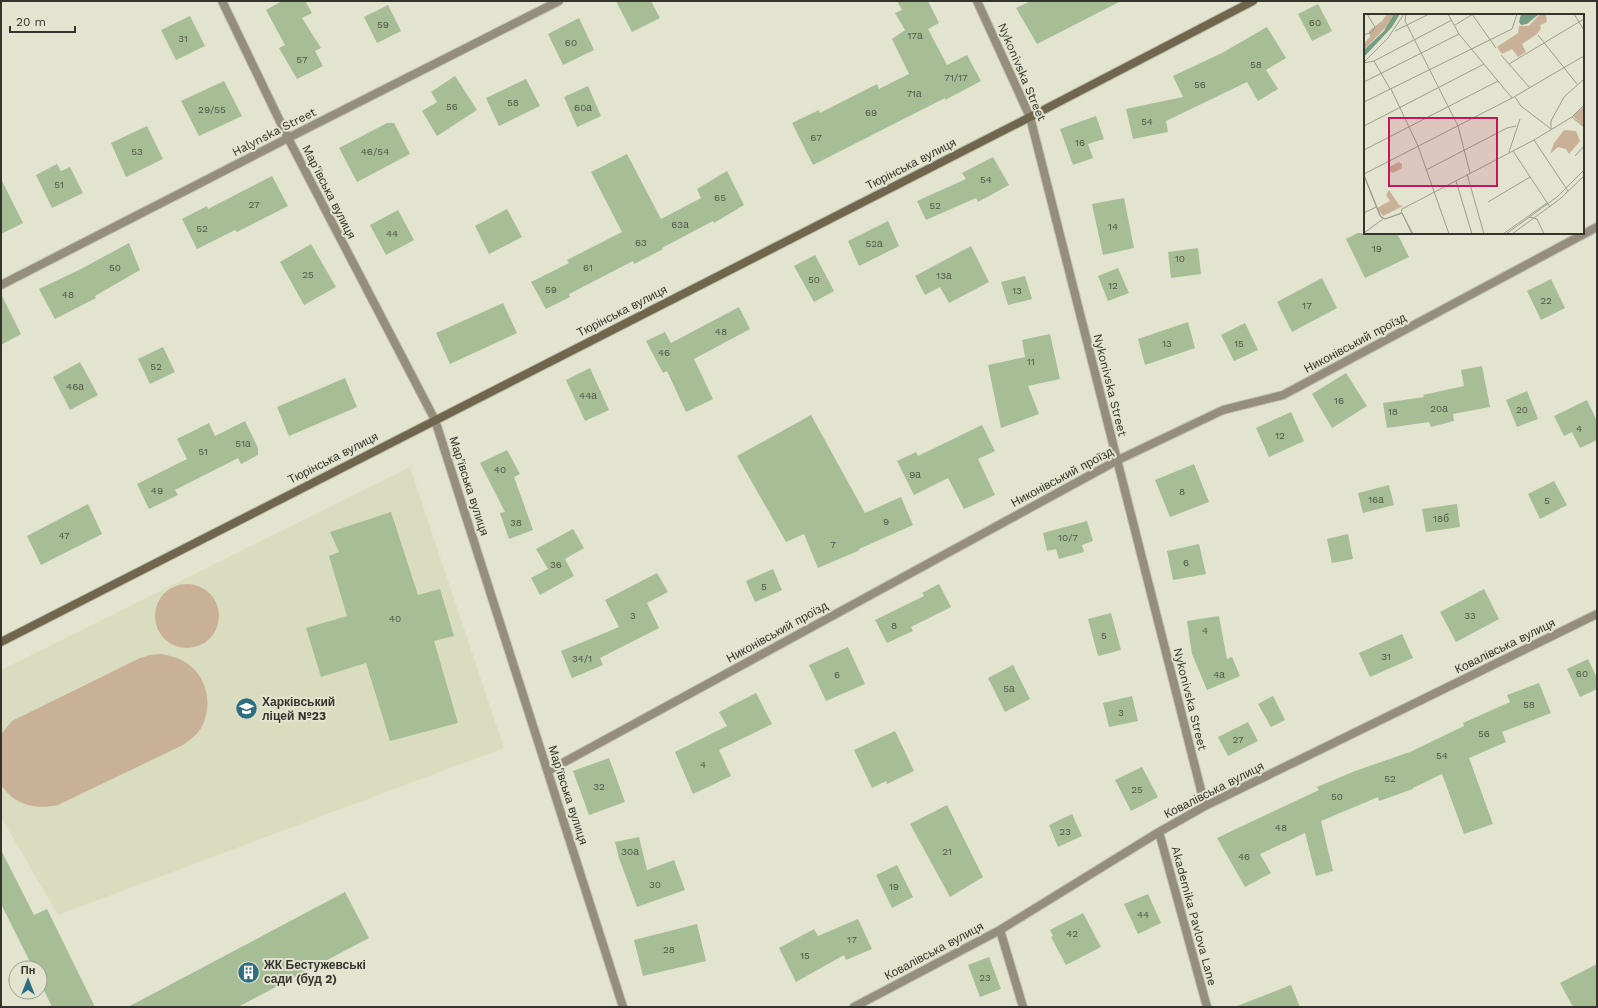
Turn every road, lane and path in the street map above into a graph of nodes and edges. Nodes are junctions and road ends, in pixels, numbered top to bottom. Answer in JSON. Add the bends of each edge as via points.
{"nodes":[{"id":1,"x":222,"y":1,"type":"edge"},
{"id":2,"x":559,"y":1,"type":"edge"},
{"id":3,"x":977,"y":1,"type":"edge"},
{"id":4,"x":1253,"y":1,"type":"edge"},
{"id":5,"x":1030,"y":117,"type":"junction"},
{"id":6,"x":288,"y":138,"type":"junction"},
{"id":7,"x":1597,"y":227,"type":"edge"},
{"id":8,"x":1584,"y":234,"type":"edge"},
{"id":9,"x":1584,"y":234,"type":"edge"},
{"id":10,"x":1,"y":286,"type":"edge"},
{"id":11,"x":435,"y":420,"type":"junction"},
{"id":12,"x":1116,"y":461,"type":"junction"},
{"id":13,"x":1597,"y":614,"type":"edge"},
{"id":14,"x":1,"y":642,"type":"edge"},
{"id":15,"x":548,"y":771,"type":"junction"},
{"id":16,"x":1205,"y":806,"type":"junction"},
{"id":17,"x":1159,"y":832,"type":"junction"},
{"id":18,"x":1000,"y":930,"type":"junction"},
{"id":19,"x":623,"y":1007,"type":"edge"},
{"id":20,"x":854,"y":1007,"type":"edge"},
{"id":21,"x":1023,"y":1007,"type":"edge"},
{"id":22,"x":1207,"y":1007,"type":"edge"}],
"edges":[{"from":1,"to":6,"type":"street","name":"Мар'ївська вулиця"},
{"from":2,"to":6,"type":"street","name":"Halynska Street"},
{"from":3,"to":5,"type":"street","name":"Nykonivska Street"},
{"from":4,"to":5,"type":"main road","name":"Тюрінська вулиця"},
{"from":5,"to":11,"type":"main road","name":"Тюрінська вулиця"},
{"from":5,"to":12,"type":"street","name":"Nykonivska Street"},
{"from":6,"to":10,"type":"street","name":"Halynska Street"},
{"from":6,"to":11,"type":"street","name":"Мар'ївська вулиця"},
{"from":7,"to":9,"type":"street","name":"Никонівський проїзд"},
{"from":8,"to":12,"type":"street","name":"Никонівський проїзд","via":[[1283,395],[1223,410]]},
{"from":11,"to":14,"type":"main road","name":"Тюрінська вулиця"},
{"from":11,"to":15,"type":"street","name":"Мар'ївська вулиця"},
{"from":12,"to":15,"type":"street","name":"Никонівський проїзд"},
{"from":12,"to":16,"type":"street","name":"Nykonivska Street"},
{"from":13,"to":16,"type":"street","name":"Ковалівська вулиця"},
{"from":15,"to":19,"type":"street","name":"Мар'ївська вулиця"},
{"from":16,"to":17,"type":"street","name":"Ковалівська вулиця"},
{"from":17,"to":18,"type":"street","name":"Ковалівська вулиця"},
{"from":17,"to":22,"type":"street","name":"Akademika Pavlova Lane"},
{"from":18,"to":20,"type":"street","name":"Ковалівська вулиця"},
{"from":18,"to":21,"type":"street"}]}
